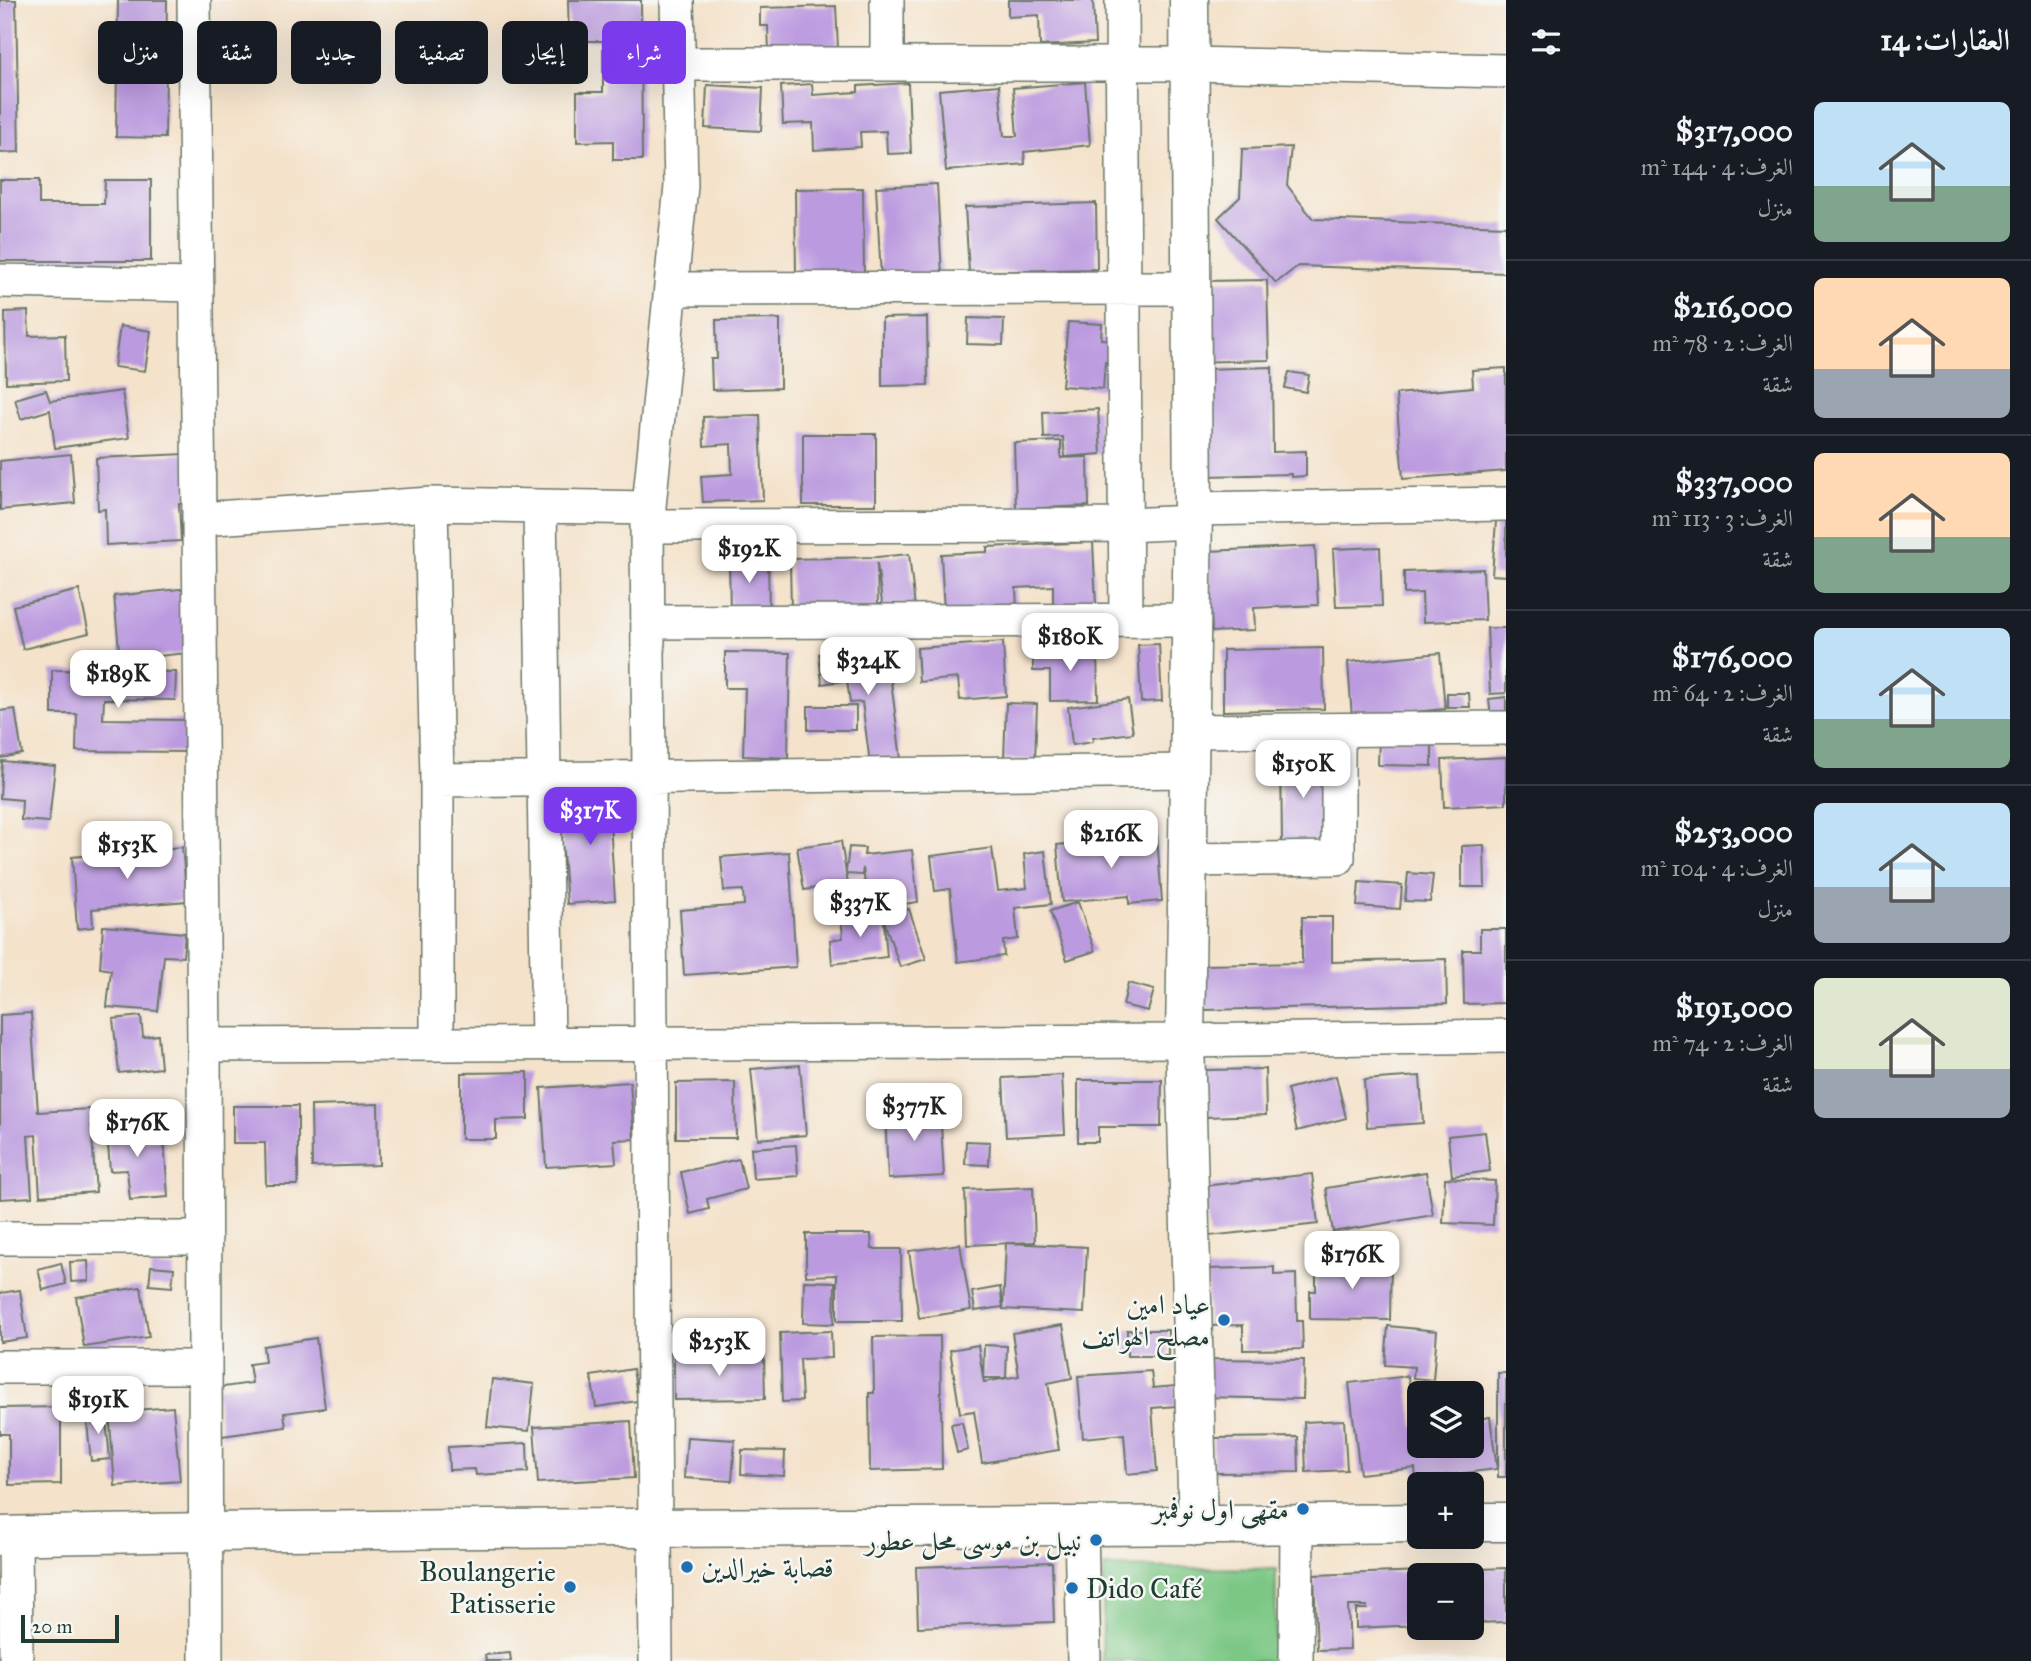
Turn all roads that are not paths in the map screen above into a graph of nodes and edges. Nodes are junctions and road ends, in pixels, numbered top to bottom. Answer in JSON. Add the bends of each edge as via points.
{"nodes":[{"id":1,"x":194,"y":0,"type":"edge"},
{"id":2,"x":677,"y":0,"type":"edge"},
{"id":3,"x":887,"y":0,"type":"edge"},
{"id":4,"x":1122,"y":0,"type":"edge"},
{"id":5,"x":1189,"y":0,"type":"edge"},
{"id":6,"x":678,"y":21,"type":"edge"},
{"id":7,"x":686,"y":64,"type":"edge"},
{"id":8,"x":887,"y":64,"type":"junction"},
{"id":9,"x":1122,"y":64,"type":"junction"},
{"id":10,"x":1189,"y":64,"type":"junction"},
{"id":11,"x":1506,"y":71,"type":"edge"},
{"id":12,"x":679,"y":84,"type":"edge"},
{"id":13,"x":0,"y":281,"type":"edge"},
{"id":14,"x":197,"y":285,"type":"junction"},
{"id":15,"x":1191,"y":288,"type":"junction"},
{"id":16,"x":671,"y":289,"type":"junction"},
{"id":17,"x":1124,"y":289,"type":"junction"},
{"id":18,"x":431,"y":504,"type":"junction"},
{"id":19,"x":1506,"y":504,"type":"edge"},
{"id":20,"x":540,"y":506,"type":"junction"},
{"id":21,"x":1193,"y":515,"type":"junction"},
{"id":22,"x":648,"y":517,"type":"junction"},
{"id":23,"x":199,"y":519,"type":"junction"},
{"id":24,"x":1125,"y":525,"type":"junction"},
{"id":25,"x":1126,"y":620,"type":"junction"},
{"id":26,"x":1191,"y":620,"type":"junction"},
{"id":27,"x":648,"y":622,"type":"junction"},
{"id":28,"x":1506,"y":729,"type":"edge"},
{"id":29,"x":1338,"y":730,"type":"junction"},
{"id":30,"x":1190,"y":731,"type":"junction"},
{"id":31,"x":1189,"y":771,"type":"junction"},
{"id":32,"x":649,"y":777,"type":"junction"},
{"id":33,"x":546,"y":779,"type":"junction"},
{"id":34,"x":437,"y":780,"type":"junction"},
{"id":35,"x":1188,"y":860,"type":"junction"},
{"id":36,"x":1506,"y":1035,"type":"edge"},
{"id":37,"x":1185,"y":1041,"type":"junction"},
{"id":38,"x":650,"y":1043,"type":"junction"},
{"id":39,"x":437,"y":1044,"type":"junction"},
{"id":40,"x":548,"y":1044,"type":"junction"},
{"id":41,"x":204,"y":1045,"type":"junction"},
{"id":42,"x":0,"y":1238,"type":"edge"},
{"id":43,"x":205,"y":1238,"type":"junction"},
{"id":44,"x":0,"y":1367,"type":"edge"},
{"id":45,"x":205,"y":1367,"type":"junction"},
{"id":46,"x":1484,"y":1522,"type":"edge"},
{"id":47,"x":1506,"y":1522,"type":"edge"},
{"id":48,"x":1407,"y":1523,"type":"edge"},
{"id":49,"x":1297,"y":1524,"type":"junction"},
{"id":50,"x":1198,"y":1526,"type":"junction"},
{"id":51,"x":656,"y":1527,"type":"junction"},
{"id":52,"x":1081,"y":1527,"type":"junction"},
{"id":53,"x":207,"y":1532,"type":"junction"},
{"id":54,"x":8,"y":1536,"type":"edge"},
{"id":55,"x":16,"y":1661,"type":"edge"},
{"id":56,"x":206,"y":1661,"type":"edge"},
{"id":57,"x":656,"y":1661,"type":"edge"},
{"id":58,"x":1084,"y":1661,"type":"edge"},
{"id":59,"x":1296,"y":1661,"type":"edge"}],
"edges":[{"from":1,"to":14,"type":"street"},
{"from":2,"to":6,"type":"street"},
{"from":3,"to":8,"type":"street"},
{"from":4,"to":9,"type":"street"},
{"from":5,"to":10,"type":"main road"},
{"from":7,"to":8,"type":"street"},
{"from":8,"to":9,"type":"street"},
{"from":9,"to":10,"type":"street"},
{"from":9,"to":17,"type":"street"},
{"from":10,"to":11,"type":"street"},
{"from":10,"to":15,"type":"main road"},
{"from":12,"to":16,"type":"street","via":[[681,186]]},
{"from":13,"to":14,"type":"street"},
{"from":14,"to":23,"type":"street"},
{"from":15,"to":17,"type":"street"},
{"from":15,"to":21,"type":"main road"},
{"from":16,"to":17,"type":"street"},
{"from":16,"to":22,"type":"street"},
{"from":17,"to":24,"type":"street"},
{"from":18,"to":20,"type":"street"},
{"from":18,"to":23,"type":"street"},
{"from":18,"to":34,"type":"street"},
{"from":19,"to":21,"type":"street"},
{"from":20,"to":22,"type":"street"},
{"from":20,"to":33,"type":"street"},
{"from":21,"to":24,"type":"street"},
{"from":21,"to":26,"type":"main road"},
{"from":22,"to":24,"type":"street"},
{"from":22,"to":27,"type":"street"},
{"from":23,"to":41,"type":"street"},
{"from":24,"to":25,"type":"street"},
{"from":25,"to":26,"type":"street"},
{"from":25,"to":27,"type":"street"},
{"from":26,"to":30,"type":"main road"},
{"from":27,"to":32,"type":"street"},
{"from":28,"to":29,"type":"street"},
{"from":29,"to":30,"type":"street"},
{"from":29,"to":35,"type":"street","via":[[1338,858]]},
{"from":30,"to":31,"type":"main road"},
{"from":31,"to":32,"type":"street"},
{"from":31,"to":35,"type":"main road"},
{"from":32,"to":33,"type":"street"},
{"from":32,"to":38,"type":"street"},
{"from":33,"to":34,"type":"street"},
{"from":33,"to":40,"type":"street"},
{"from":34,"to":39,"type":"street"},
{"from":35,"to":37,"type":"main road"},
{"from":36,"to":37,"type":"street"},
{"from":37,"to":38,"type":"street"},
{"from":37,"to":50,"type":"main road"},
{"from":38,"to":40,"type":"street"},
{"from":38,"to":51,"type":"street"},
{"from":39,"to":40,"type":"street"},
{"from":39,"to":41,"type":"street"},
{"from":41,"to":43,"type":"street"},
{"from":42,"to":43,"type":"street"},
{"from":43,"to":45,"type":"street"},
{"from":44,"to":45,"type":"street"},
{"from":45,"to":53,"type":"street"},
{"from":46,"to":47,"type":"main road"},
{"from":48,"to":49,"type":"main road"},
{"from":49,"to":50,"type":"main road"},
{"from":49,"to":59,"type":"street"},
{"from":50,"to":52,"type":"main road"},
{"from":51,"to":52,"type":"main road"},
{"from":51,"to":53,"type":"main road"},
{"from":51,"to":57,"type":"street"},
{"from":52,"to":58,"type":"street"},
{"from":53,"to":54,"type":"main road"},
{"from":53,"to":56,"type":"street"},
{"from":54,"to":55,"type":"street"}]}
